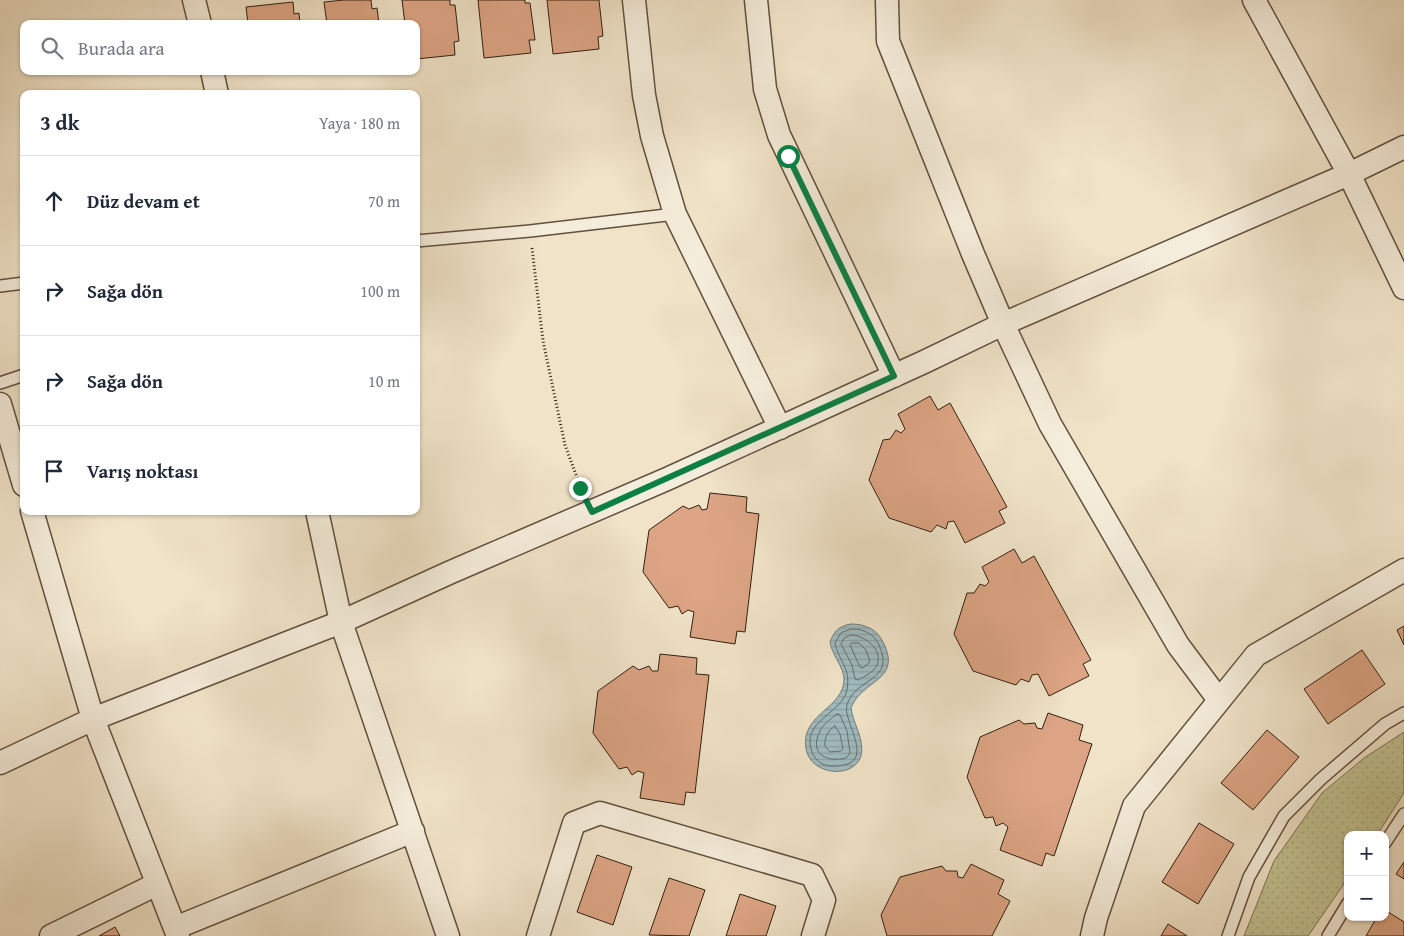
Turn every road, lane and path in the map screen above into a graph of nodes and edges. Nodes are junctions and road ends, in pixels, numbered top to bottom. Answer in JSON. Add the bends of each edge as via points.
{"nodes":[{"id":1,"x":194,"y":0,"type":"edge"},
{"id":2,"x":634,"y":0,"type":"edge"},
{"id":3,"x":756,"y":0,"type":"edge"},
{"id":4,"x":887,"y":0,"type":"edge"},
{"id":5,"x":1254,"y":0,"type":"edge"},
{"id":6,"x":199,"y":20,"type":"edge"},
{"id":7,"x":213,"y":75,"type":"edge"},
{"id":8,"x":216,"y":90,"type":"edge"},
{"id":9,"x":1404,"y":147,"type":"edge"},
{"id":10,"x":1349,"y":174,"type":"junction"},
{"id":11,"x":675,"y":214,"type":"junction"},
{"id":12,"x":530,"y":231,"type":"junction"},
{"id":13,"x":420,"y":241,"type":"edge"},
{"id":14,"x":20,"y":284,"type":"edge"},
{"id":15,"x":0,"y":286,"type":"edge"},
{"id":16,"x":1404,"y":288,"type":"edge"},
{"id":17,"x":1003,"y":324,"type":"junction"},
{"id":18,"x":20,"y":376,"type":"edge"},
{"id":19,"x":894,"y":376,"type":"junction"},
{"id":20,"x":0,"y":383,"type":"edge"},
{"id":21,"x":0,"y":404,"type":"edge"},
{"id":22,"x":780,"y":428,"type":"junction"},
{"id":23,"x":20,"y":472,"type":"edge"},
{"id":24,"x":592,"y":512,"type":"junction"},
{"id":25,"x":33,"y":515,"type":"edge"},
{"id":26,"x":318,"y":515,"type":"edge"},
{"id":27,"x":1404,"y":570,"type":"edge"},
{"id":28,"x":341,"y":622,"type":"junction"},
{"id":29,"x":1219,"y":700,"type":"junction"},
{"id":30,"x":1404,"y":713,"type":"edge"},
{"id":31,"x":93,"y":720,"type":"junction"},
{"id":32,"x":0,"y":763,"type":"edge"},
{"id":33,"x":1404,"y":814,"type":"edge"},
{"id":34,"x":413,"y":831,"type":"junction"},
{"id":35,"x":1389,"y":837,"type":"edge"},
{"id":36,"x":157,"y":884,"type":"junction"},
{"id":37,"x":1344,"y":910,"type":"edge"},
{"id":38,"x":176,"y":932,"type":"edge"},
{"id":39,"x":51,"y":936,"type":"edge"},
{"id":40,"x":448,"y":936,"type":"edge"},
{"id":41,"x":538,"y":936,"type":"edge"},
{"id":42,"x":813,"y":936,"type":"edge"},
{"id":43,"x":1092,"y":936,"type":"edge"},
{"id":44,"x":1228,"y":936,"type":"edge"},
{"id":45,"x":1328,"y":936,"type":"edge"}],
"edges":[{"from":1,"to":6,"type":"street"},
{"from":2,"to":11,"type":"street","via":[[646,103]]},
{"from":3,"to":19,"type":"street","via":[[765,89],[779,135]]},
{"from":4,"to":17,"type":"street","via":[[888,42]]},
{"from":5,"to":10,"type":"street"},
{"from":7,"to":8,"type":"street"},
{"from":9,"to":10,"type":"street"},
{"from":10,"to":16,"type":"street"},
{"from":10,"to":17,"type":"street"},
{"from":11,"to":12,"type":"lane"},
{"from":11,"to":22,"type":"street"},
{"from":12,"to":13,"type":"lane"},
{"from":12,"to":24,"type":"path","via":[[543,341],[565,446]]},
{"from":14,"to":15,"type":"lane"},
{"from":17,"to":19,"type":"street"},
{"from":17,"to":29,"type":"street","via":[[1055,432],[1178,644]]},
{"from":18,"to":20,"type":"lane"},
{"from":19,"to":22,"type":"street"},
{"from":21,"to":23,"type":"street"},
{"from":22,"to":24,"type":"street"},
{"from":24,"to":28,"type":"street"},
{"from":25,"to":31,"type":"street"},
{"from":26,"to":28,"type":"street"},
{"from":27,"to":29,"type":"street","via":[[1256,654]]},
{"from":28,"to":31,"type":"street"},
{"from":28,"to":34,"type":"street"},
{"from":29,"to":43,"type":"street","via":[[1134,806]]},
{"from":30,"to":44,"type":"lane","via":[[1385,724],[1284,816],[1249,877]]},
{"from":31,"to":32,"type":"street"},
{"from":31,"to":36,"type":"street"},
{"from":33,"to":35,"type":"lane"},
{"from":34,"to":38,"type":"street"},
{"from":34,"to":40,"type":"street"},
{"from":36,"to":38,"type":"street"},
{"from":36,"to":39,"type":"street"},
{"from":37,"to":45,"type":"lane"},
{"from":41,"to":42,"type":"street","via":[[574,823],[600,813],[812,875],[824,900]]}]}
